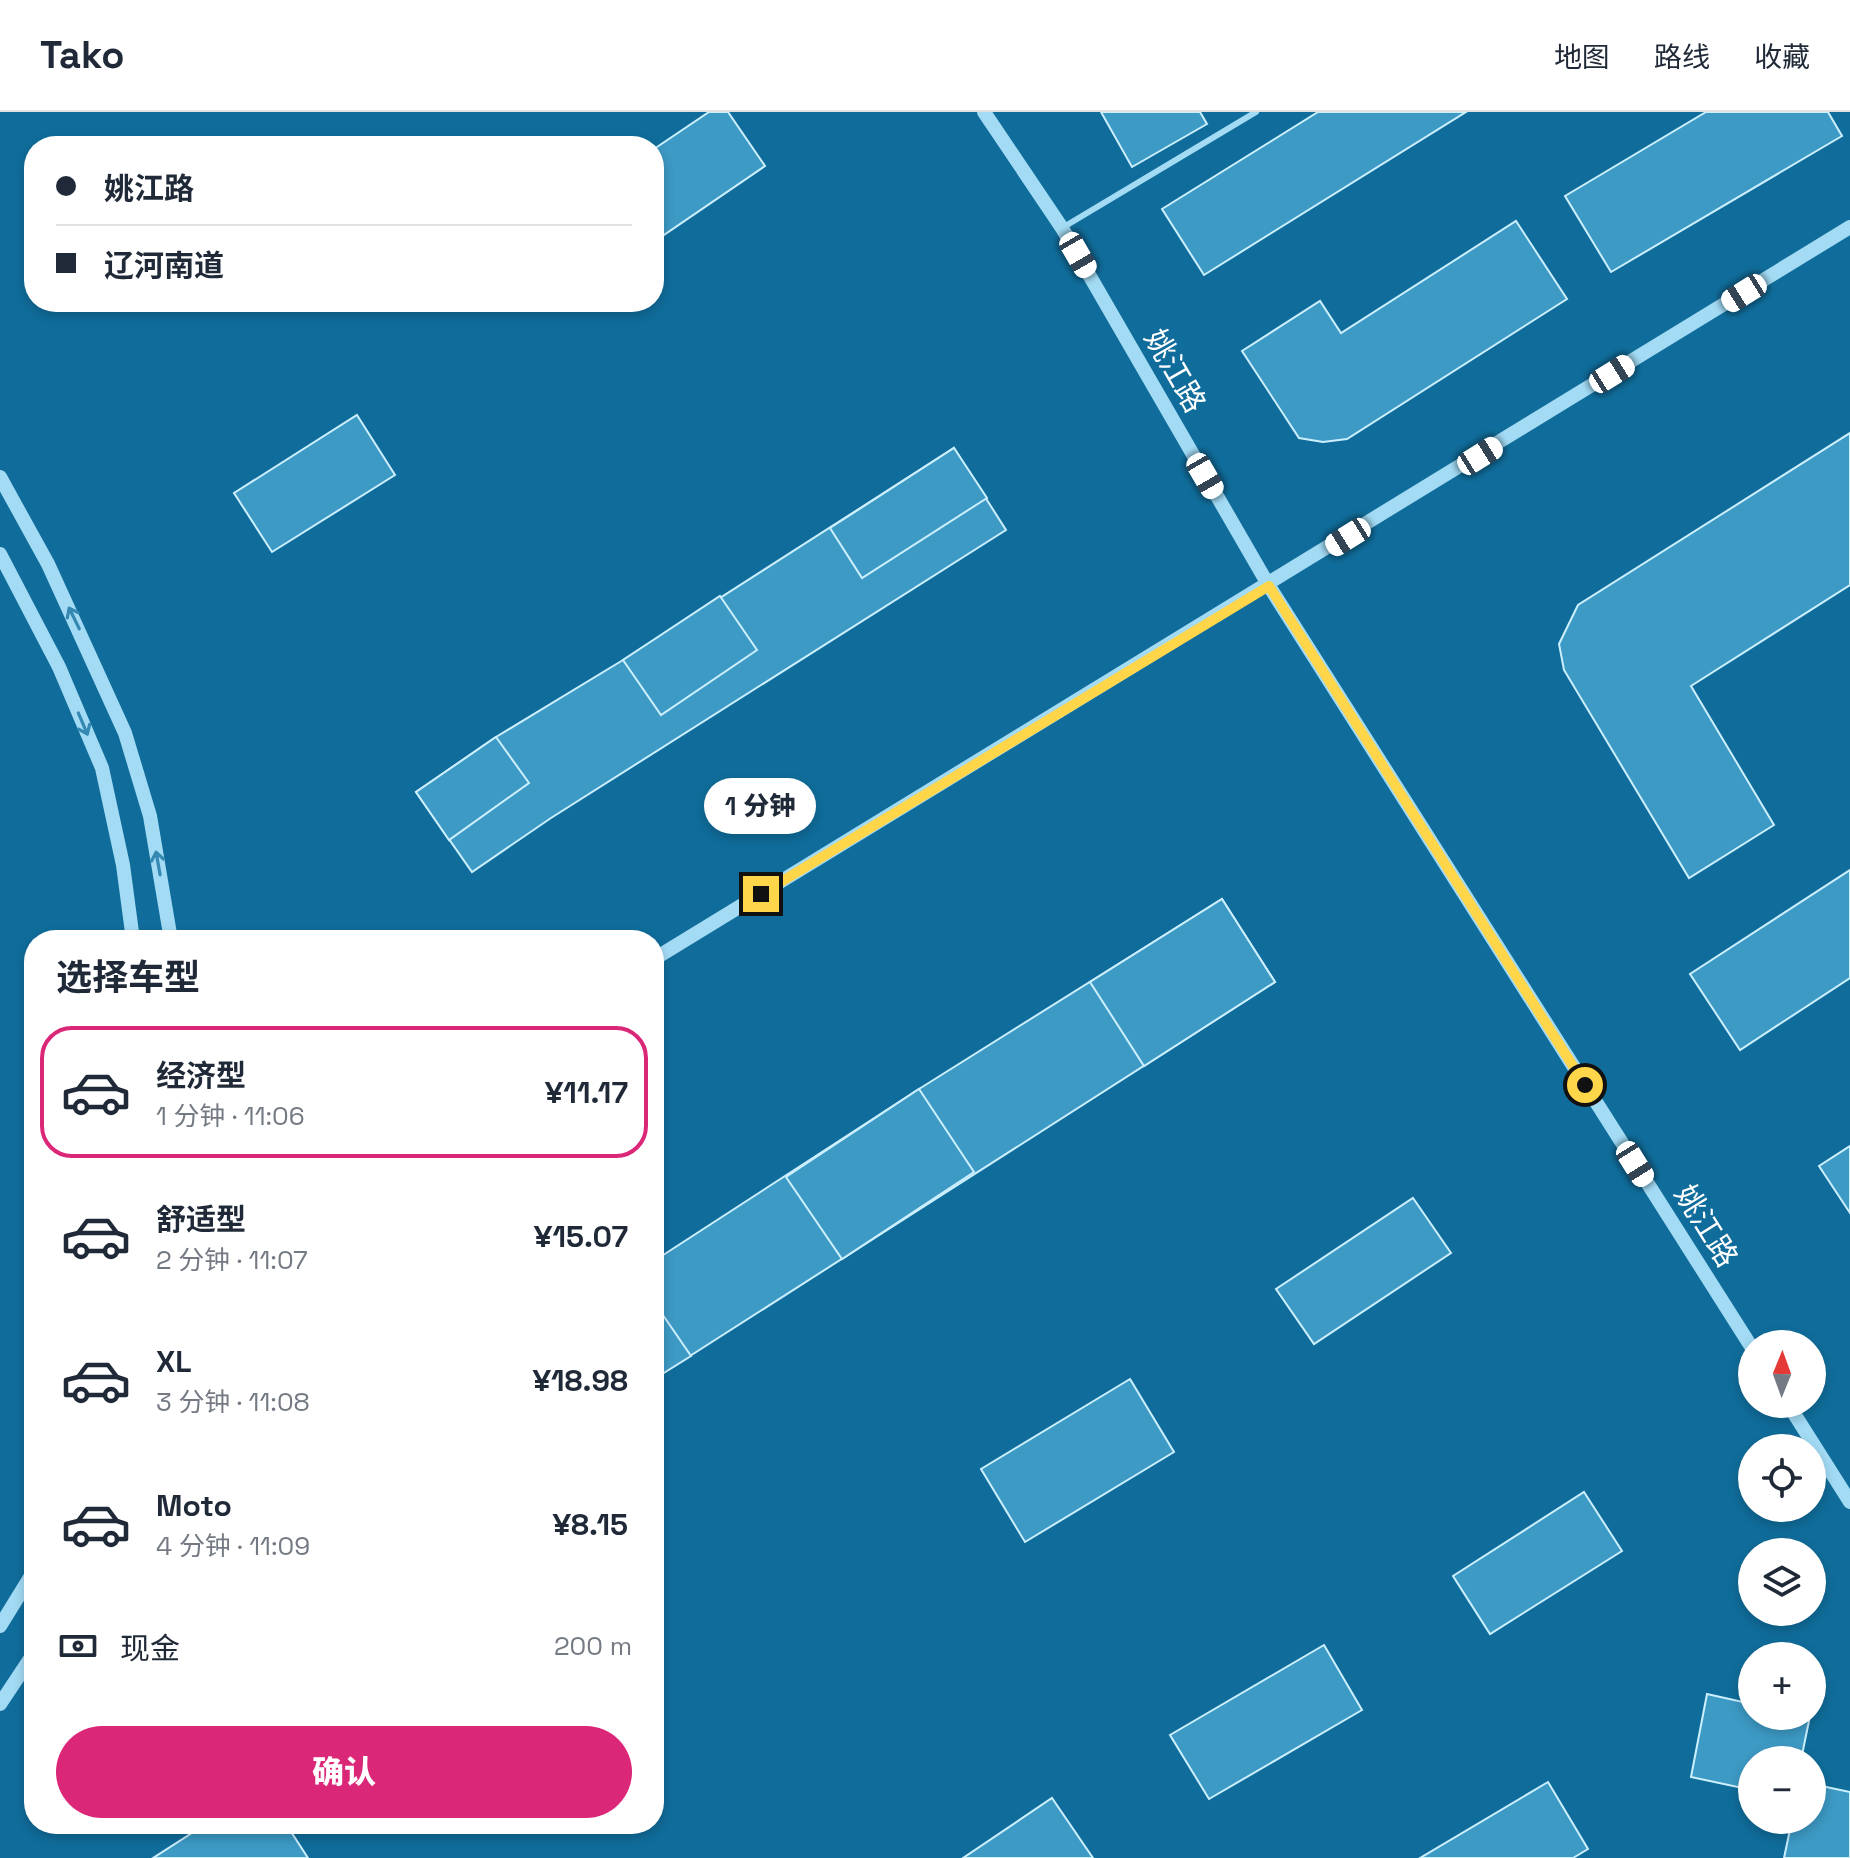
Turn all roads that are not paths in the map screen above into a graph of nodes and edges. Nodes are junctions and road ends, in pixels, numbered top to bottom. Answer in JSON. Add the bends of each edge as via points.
{"nodes":[{"id":1,"x":984,"y":112,"type":"edge"},
{"id":2,"x":1256,"y":112,"type":"edge"},
{"id":3,"x":1850,"y":227,"type":"edge"},
{"id":4,"x":1062,"y":228,"type":"junction"},
{"id":5,"x":0,"y":477,"type":"edge"},
{"id":6,"x":0,"y":554,"type":"edge"},
{"id":7,"x":1269,"y":586,"type":"junction"},
{"id":8,"x":132,"y":930,"type":"edge"},
{"id":9,"x":169,"y":930,"type":"edge"},
{"id":10,"x":664,"y":953,"type":"edge"},
{"id":11,"x":1741,"y":1330,"type":"edge"},
{"id":12,"x":1797,"y":1418,"type":"edge"},
{"id":13,"x":1850,"y":1502,"type":"edge"},
{"id":14,"x":24,"y":1587,"type":"edge"},
{"id":15,"x":0,"y":1626,"type":"edge"},
{"id":16,"x":24,"y":1668,"type":"edge"},
{"id":17,"x":0,"y":1704,"type":"edge"}],
"edges":[{"from":1,"to":4,"type":"street","name":"姚江路"},
{"from":2,"to":4,"type":"lane"},
{"from":3,"to":7,"type":"street"},
{"from":4,"to":7,"type":"street","name":"姚江路"},
{"from":9,"to":5,"type":"street","one_way":true,"via":[[150,816],[125,733],[48,564]]},
{"from":6,"to":8,"type":"street","one_way":true,"via":[[59,667],[102,768]]},
{"from":7,"to":10,"type":"street"},
{"from":7,"to":11,"type":"street","name":"姚江路"},
{"from":12,"to":13,"type":"street"},
{"from":14,"to":15,"type":"street"},
{"from":16,"to":17,"type":"street"}]}
